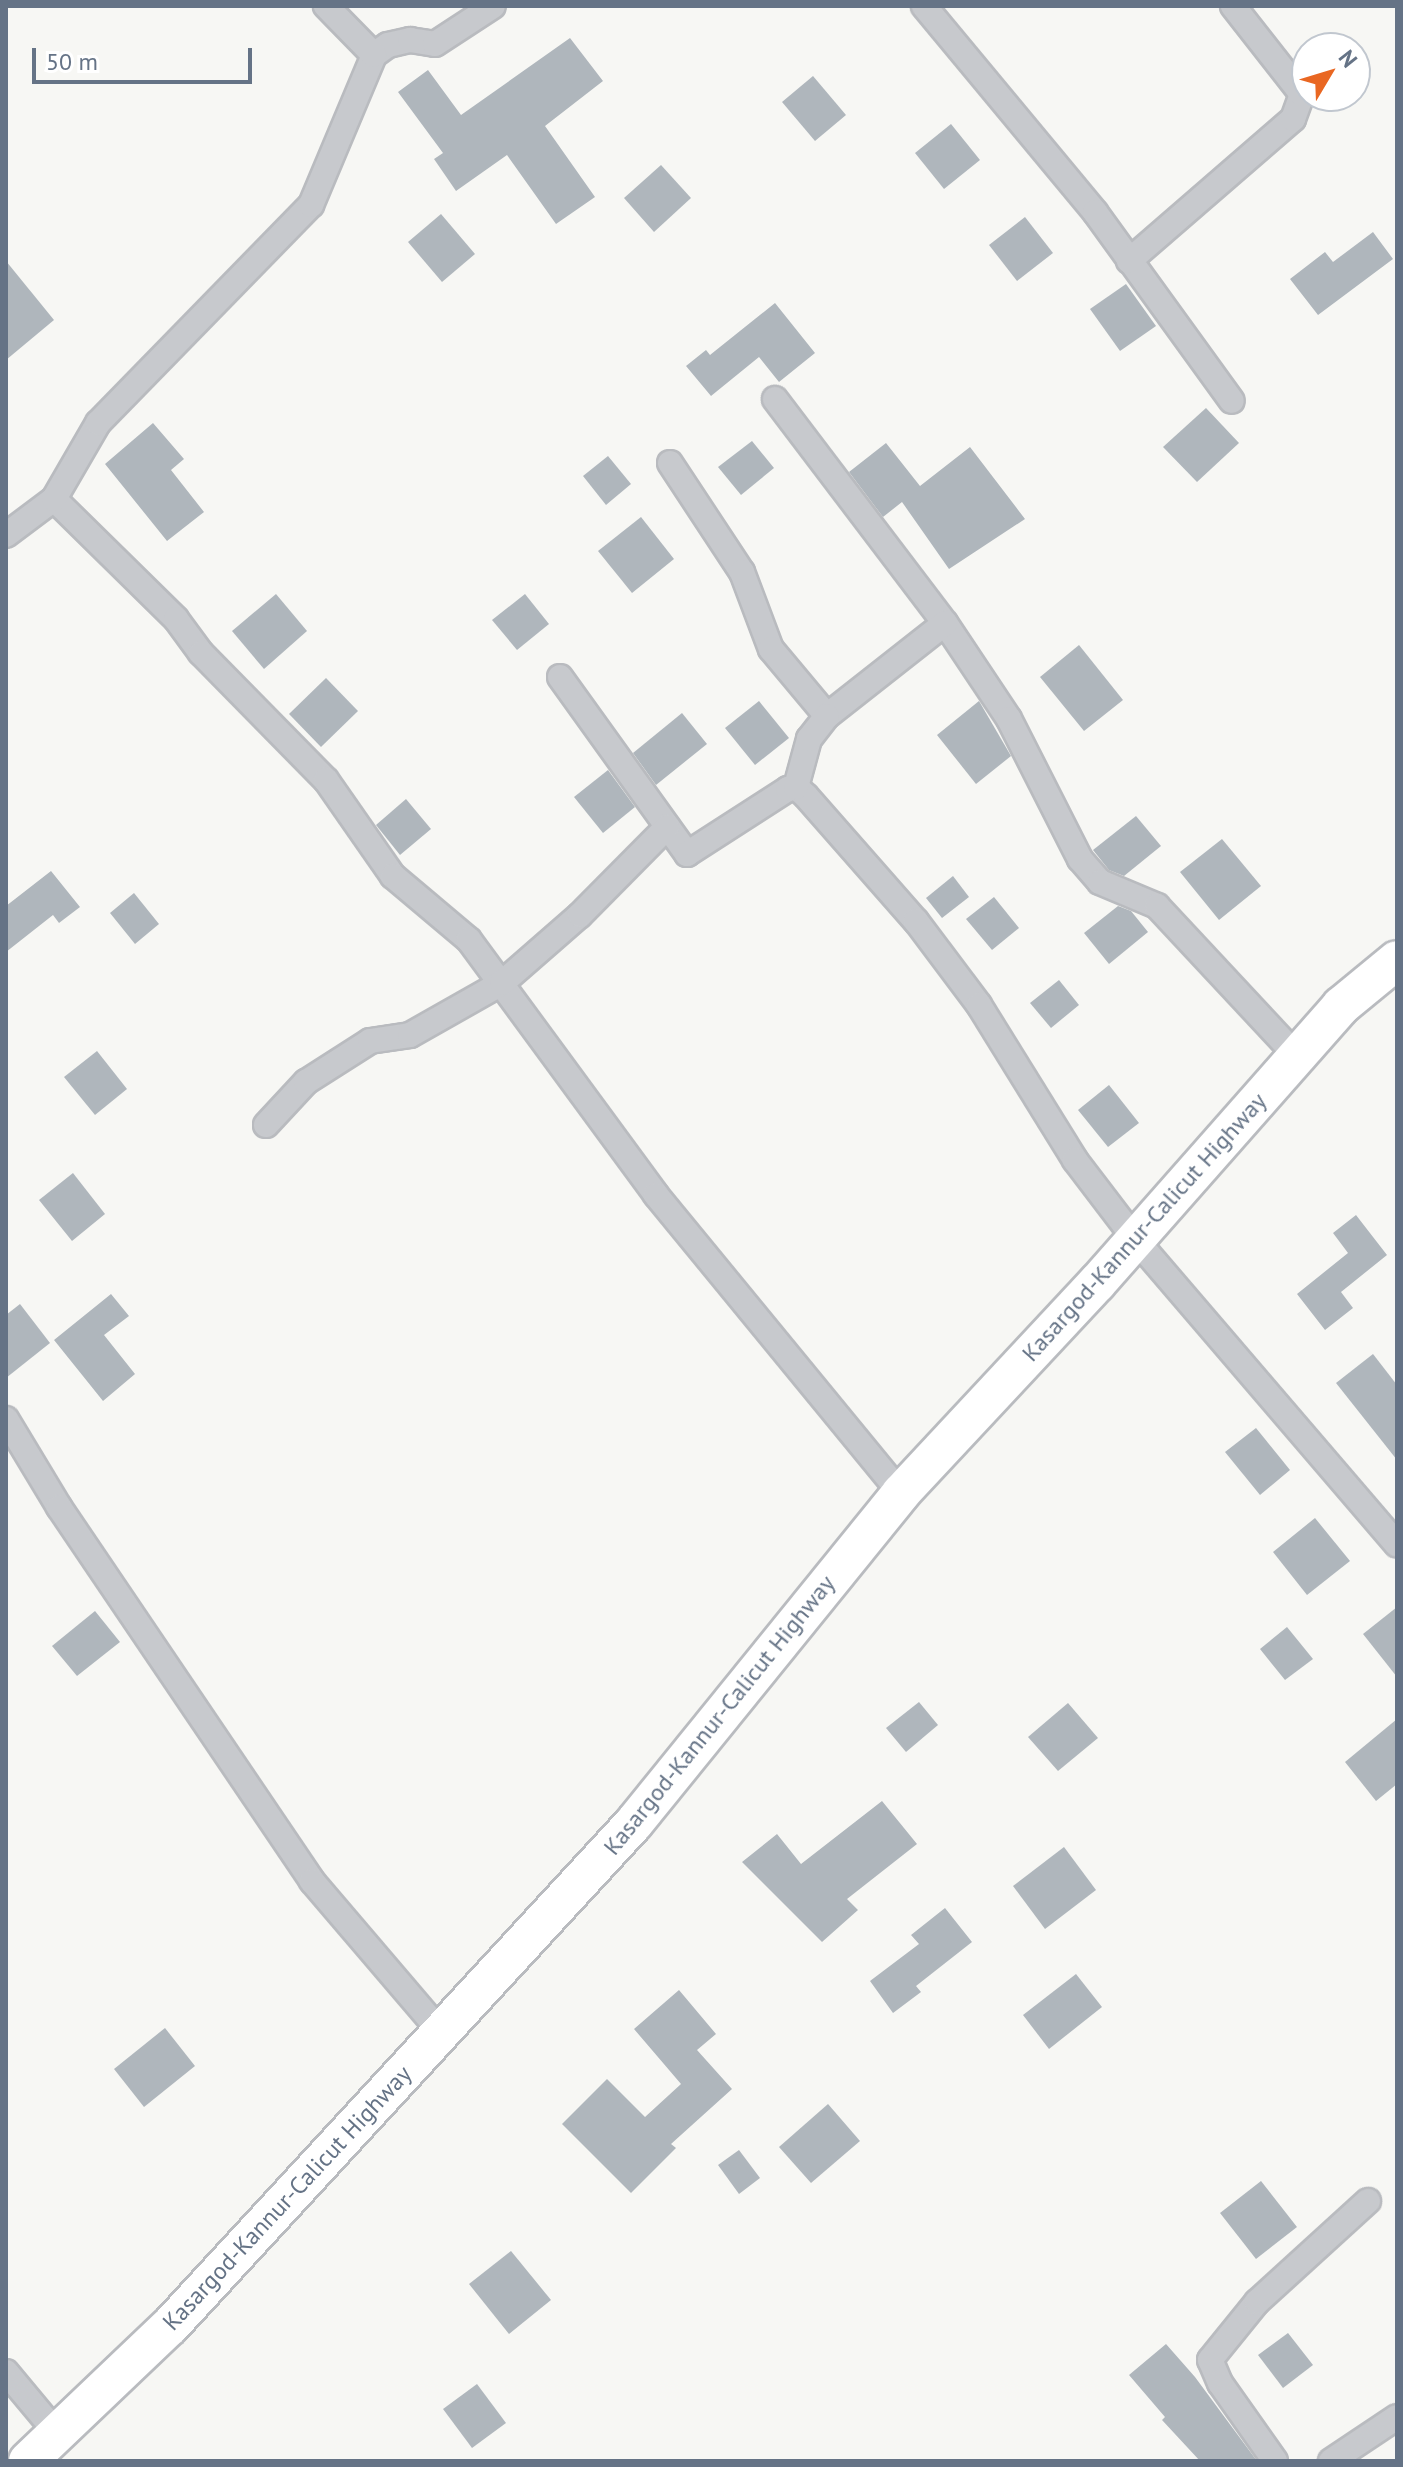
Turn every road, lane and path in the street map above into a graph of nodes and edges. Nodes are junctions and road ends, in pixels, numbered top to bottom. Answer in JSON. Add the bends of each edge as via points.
{"nodes":[{"id":1,"x":326,"y":6,"type":"edge"},
{"id":2,"x":493,"y":6,"type":"edge"},
{"id":3,"x":924,"y":6,"type":"edge"},
{"id":4,"x":1233,"y":6,"type":"edge"},
{"id":5,"x":374,"y":55,"type":"junction"},
{"id":6,"x":1129,"y":261,"type":"junction"},
{"id":7,"x":775,"y":399,"type":"dead end"},
{"id":8,"x":1232,"y":401,"type":"dead end"},
{"id":9,"x":670,"y":463,"type":"dead end"},
{"id":10,"x":54,"y":499,"type":"junction"},
{"id":11,"x":6,"y":535,"type":"edge"},
{"id":12,"x":945,"y":623,"type":"junction"},
{"id":13,"x":560,"y":677,"type":"dead end"},
{"id":14,"x":827,"y":716,"type":"junction"},
{"id":15,"x":796,"y":787,"type":"junction"},
{"id":16,"x":667,"y":827,"type":"junction"},
{"id":17,"x":1397,"y":960,"type":"edge"},
{"id":18,"x":502,"y":983,"type":"junction"},
{"id":19,"x":1297,"y":1056,"type":"junction"},
{"id":20,"x":266,"y":1125,"type":"dead end"},
{"id":21,"x":1136,"y":1240,"type":"junction"},
{"id":22,"x":6,"y":1419,"type":"edge"},
{"id":23,"x":901,"y":1493,"type":"junction"},
{"id":24,"x":1397,"y":1545,"type":"edge"},
{"id":25,"x":440,"y":2031,"type":"junction"},
{"id":26,"x":1368,"y":2201,"type":"dead end"},
{"id":27,"x":6,"y":2372,"type":"edge"},
{"id":28,"x":1397,"y":2417,"type":"edge"},
{"id":29,"x":56,"y":2432,"type":"junction"},
{"id":30,"x":28,"y":2461,"type":"edge"},
{"id":31,"x":1275,"y":2461,"type":"edge"},
{"id":32,"x":1331,"y":2461,"type":"edge"}],
"edges":[{"from":1,"to":5,"type":"street"},
{"from":2,"to":5,"type":"street","via":[[435,44],[410,40]]},
{"from":3,"to":6,"type":"street"},
{"from":4,"to":6,"type":"street","via":[[1302,94],[1293,119]]},
{"from":5,"to":10,"type":"street","via":[[311,205],[98,423]]},
{"from":6,"to":8,"type":"street"},
{"from":7,"to":12,"type":"street"},
{"from":9,"to":14,"type":"street","via":[[742,572],[771,649]]},
{"from":10,"to":11,"type":"street"},
{"from":10,"to":18,"type":"street","via":[[176,619],[201,653],[326,780],[393,876],[469,940]]},
{"from":12,"to":14,"type":"street"},
{"from":12,"to":19,"type":"street","via":[[1029,752],[1080,859],[1108,887],[1157,906]]},
{"from":13,"to":16,"type":"street"},
{"from":14,"to":15,"type":"street","via":[[809,739]]},
{"from":15,"to":16,"type":"street","via":[[687,854]]},
{"from":15,"to":21,"type":"street","via":[[916,921],[979,1005],[1075,1160]]},
{"from":16,"to":18,"type":"street","via":[[580,915]]},
{"from":17,"to":19,"type":"highway","name":"Kasargod-Kannur-Calicut Highway","via":[[1341,1006]]},
{"from":18,"to":20,"type":"street","via":[[410,1035],[370,1041],[306,1082]]},
{"from":18,"to":23,"type":"street","via":[[656,1195]]},
{"from":19,"to":21,"type":"highway","name":"Kasargod-Kannur-Calicut Highway"},
{"from":21,"to":23,"type":"highway","name":"Kasargod-Kannur-Calicut Highway"},
{"from":21,"to":24,"type":"street"},
{"from":22,"to":25,"type":"street","via":[[59,1507],[312,1881]]},
{"from":23,"to":25,"type":"highway","name":"Kasargod-Kannur-Calicut Highway","via":[[634,1823]]},
{"from":25,"to":29,"type":"highway","name":"Kasargod-Kannur-Calicut Highway","via":[[170,2326]]},
{"from":26,"to":31,"type":"street","via":[[1257,2302],[1210,2360]]},
{"from":27,"to":29,"type":"street"},
{"from":28,"to":32,"type":"street"},
{"from":29,"to":30,"type":"highway","name":"Kasargod-Kannur-Calicut Highway"}]}
